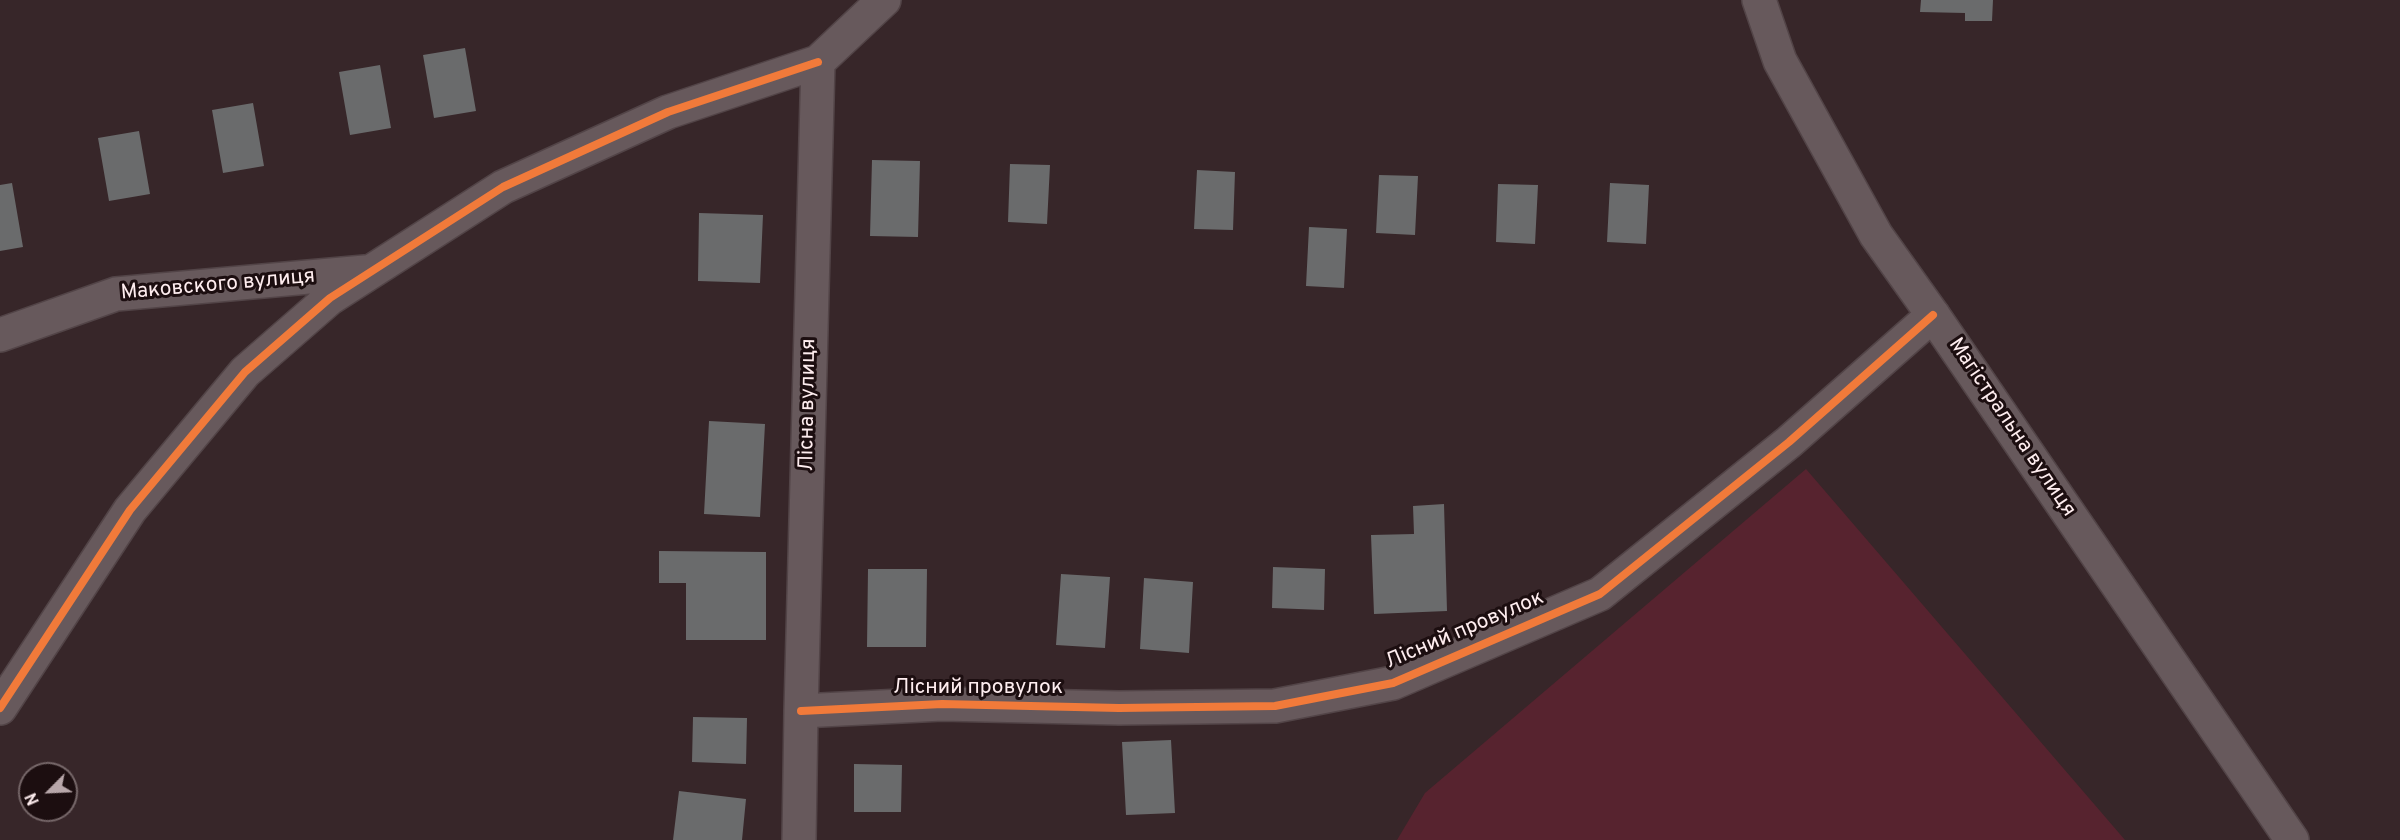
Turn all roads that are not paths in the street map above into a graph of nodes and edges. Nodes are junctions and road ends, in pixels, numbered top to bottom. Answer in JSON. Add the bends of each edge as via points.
{"nodes":[{"id":1,"x":884,"y":0,"type":"edge"},
{"id":2,"x":1759,"y":0,"type":"edge"},
{"id":3,"x":818,"y":62,"type":"junction"},
{"id":4,"x":371,"y":271,"type":"junction"},
{"id":5,"x":1933,"y":315,"type":"junction"},
{"id":6,"x":0,"y":335,"type":"edge"},
{"id":7,"x":0,"y":708,"type":"edge"},
{"id":8,"x":801,"y":711,"type":"junction"},
{"id":9,"x":800,"y":840,"type":"edge"},
{"id":10,"x":2292,"y":840,"type":"edge"}],
"edges":[{"from":1,"to":3,"type":"street"},
{"from":2,"to":5,"type":"street","name":"Магістральна вулиця","via":[[1780,61],[1876,235]]},
{"from":3,"to":4,"type":"street","via":[[668,112],[503,187]]},
{"from":3,"to":8,"type":"street","name":"Лісна вулиця"},
{"from":4,"to":6,"type":"street","name":"Маковского вулиця","via":[[116,294]]},
{"from":4,"to":7,"type":"street","via":[[330,298],[245,372],[130,510]]},
{"from":5,"to":8,"type":"street","name":"Лісний провулок","via":[[1789,442],[1600,594],[1393,683],[1275,706],[942,704]]},
{"from":5,"to":10,"type":"street","name":"Магістральна вулиця"},
{"from":8,"to":9,"type":"street","name":"Лісна вулиця"}]}
